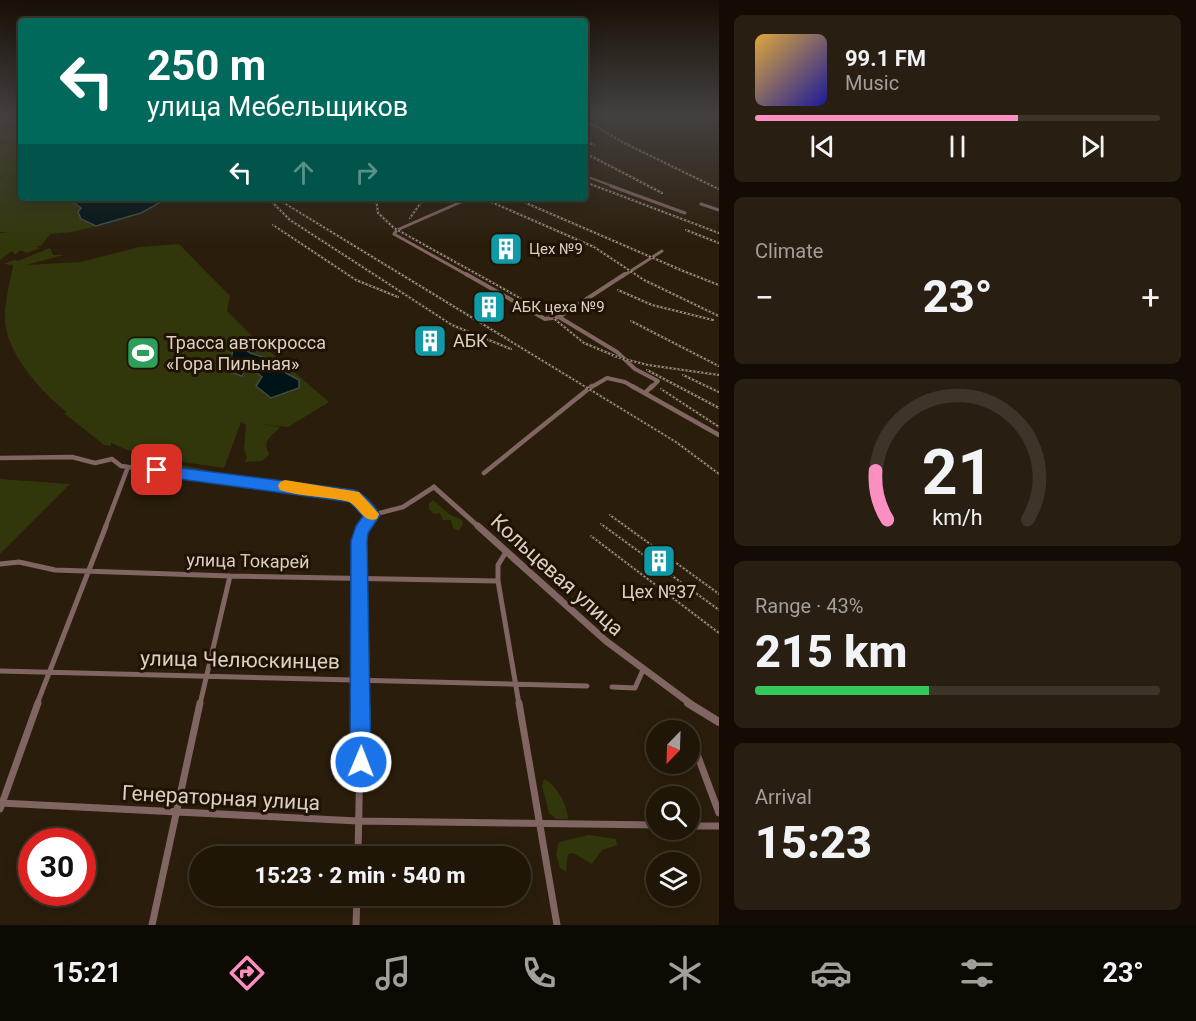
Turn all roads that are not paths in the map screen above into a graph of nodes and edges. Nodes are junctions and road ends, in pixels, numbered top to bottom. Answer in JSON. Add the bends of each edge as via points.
{"nodes":[{"id":1,"x":588,"y":177,"type":"edge"},
{"id":2,"x":463,"y":201,"type":"edge"},
{"id":3,"x":701,"y":204,"type":"dead end"},
{"id":4,"x":719,"y":210,"type":"edge"},
{"id":5,"x":685,"y":213,"type":"dead end"},
{"id":6,"x":662,"y":251,"type":"dead end"},
{"id":7,"x":559,"y":317,"type":"junction"},
{"id":8,"x":646,"y":392,"type":"junction"},
{"id":9,"x":719,"y":435,"type":"edge"},
{"id":10,"x":0,"y":458,"type":"edge"},
{"id":11,"x":128,"y":467,"type":"junction"},
{"id":12,"x":484,"y":474,"type":"dead end"},
{"id":13,"x":434,"y":487,"type":"joint"},
{"id":14,"x":372,"y":515,"type":"junction"},
{"id":15,"x":506,"y":552,"type":"junction"},
{"id":16,"x":0,"y":564,"type":"edge"},
{"id":17,"x":89,"y":571,"type":"junction"},
{"id":18,"x":230,"y":576,"type":"junction"},
{"id":19,"x":360,"y":577,"type":"junction"},
{"id":20,"x":498,"y":581,"type":"junction"},
{"id":21,"x":643,"y":670,"type":"junction"},
{"id":22,"x":0,"y":671,"type":"edge"},
{"id":23,"x":50,"y":674,"type":"junction"},
{"id":24,"x":207,"y":675,"type":"junction"},
{"id":25,"x":360,"y":679,"type":"junction"},
{"id":26,"x":515,"y":684,"type":"junction"},
{"id":27,"x":587,"y":686,"type":"dead end"},
{"id":28,"x":612,"y":687,"type":"dead end"},
{"id":29,"x":719,"y":722,"type":"edge"},
{"id":30,"x":700,"y":762,"type":"edge"},
{"id":31,"x":1,"y":805,"type":"edge"},
{"id":32,"x":175,"y":811,"type":"junction"},
{"id":33,"x":719,"y":813,"type":"edge"},
{"id":34,"x":358,"y":821,"type":"junction"},
{"id":35,"x":540,"y":823,"type":"junction"},
{"id":36,"x":646,"y":825,"type":"edge"},
{"id":37,"x":700,"y":826,"type":"edge"},
{"id":38,"x":719,"y":826,"type":"edge"},
{"id":39,"x":357,"y":846,"type":"edge"},
{"id":40,"x":357,"y":906,"type":"edge"},
{"id":41,"x":152,"y":925,"type":"edge"},
{"id":42,"x":356,"y":925,"type":"edge"},
{"id":43,"x":557,"y":925,"type":"edge"}],
"edges":[{"from":1,"to":5,"type":"street"},
{"from":2,"to":7,"type":"street","via":[[394,234],[540,317]]},
{"from":3,"to":4,"type":"street"},
{"from":6,"to":7,"type":"street"},
{"from":7,"to":8,"type":"street","via":[[658,381]]},
{"from":8,"to":9,"type":"street"},
{"from":8,"to":12,"type":"street","via":[[619,379],[602,379]]},
{"from":10,"to":11,"type":"street","via":[[72,457],[95,463],[112,459]]},
{"from":11,"to":14,"type":"street","via":[[354,496]]},
{"from":11,"to":17,"type":"street"},
{"from":13,"to":14,"type":"street","name":"Кольцевая улица","via":[[403,507]]},
{"from":13,"to":15,"type":"street","name":"Кольцевая улица"},
{"from":14,"to":19,"type":"street","via":[[359,536]]},
{"from":15,"to":20,"type":"street","via":[[498,566]]},
{"from":15,"to":21,"type":"street","name":"Кольцевая улица"},
{"from":16,"to":17,"type":"street","name":"улица Токарей","via":[[11,560],[44,568]]},
{"from":17,"to":18,"type":"street","name":"улица Токарей"},
{"from":17,"to":23,"type":"street"},
{"from":18,"to":19,"type":"street","name":"улица Токарей"},
{"from":18,"to":24,"type":"street"},
{"from":19,"to":20,"type":"street","name":"улица Токарей"},
{"from":19,"to":25,"type":"street"},
{"from":20,"to":26,"type":"street"},
{"from":21,"to":28,"type":"street","via":[[635,688]]},
{"from":21,"to":29,"type":"street","name":"Кольцевая улица"},
{"from":22,"to":23,"type":"street","name":"улица Челюскинцев"},
{"from":23,"to":24,"type":"street","name":"улица Челюскинцев"},
{"from":23,"to":31,"type":"street","via":[[16,756]]},
{"from":24,"to":25,"type":"street","name":"улица Челюскинцев"},
{"from":24,"to":32,"type":"street"},
{"from":25,"to":26,"type":"street","name":"улица Челюскинцев"},
{"from":25,"to":34,"type":"street"},
{"from":26,"to":27,"type":"street","name":"улица Челюскинцев"},
{"from":26,"to":35,"type":"street"},
{"from":30,"to":33,"type":"street"},
{"from":31,"to":32,"type":"street","name":"Генераторная улица"},
{"from":32,"to":34,"type":"street","name":"Генераторная улица"},
{"from":32,"to":41,"type":"street"},
{"from":34,"to":35,"type":"street","name":"Генераторная улица"},
{"from":34,"to":39,"type":"street"},
{"from":35,"to":36,"type":"street","name":"Генераторная улица"},
{"from":35,"to":43,"type":"street"},
{"from":37,"to":38,"type":"street"},
{"from":40,"to":42,"type":"street"}]}
